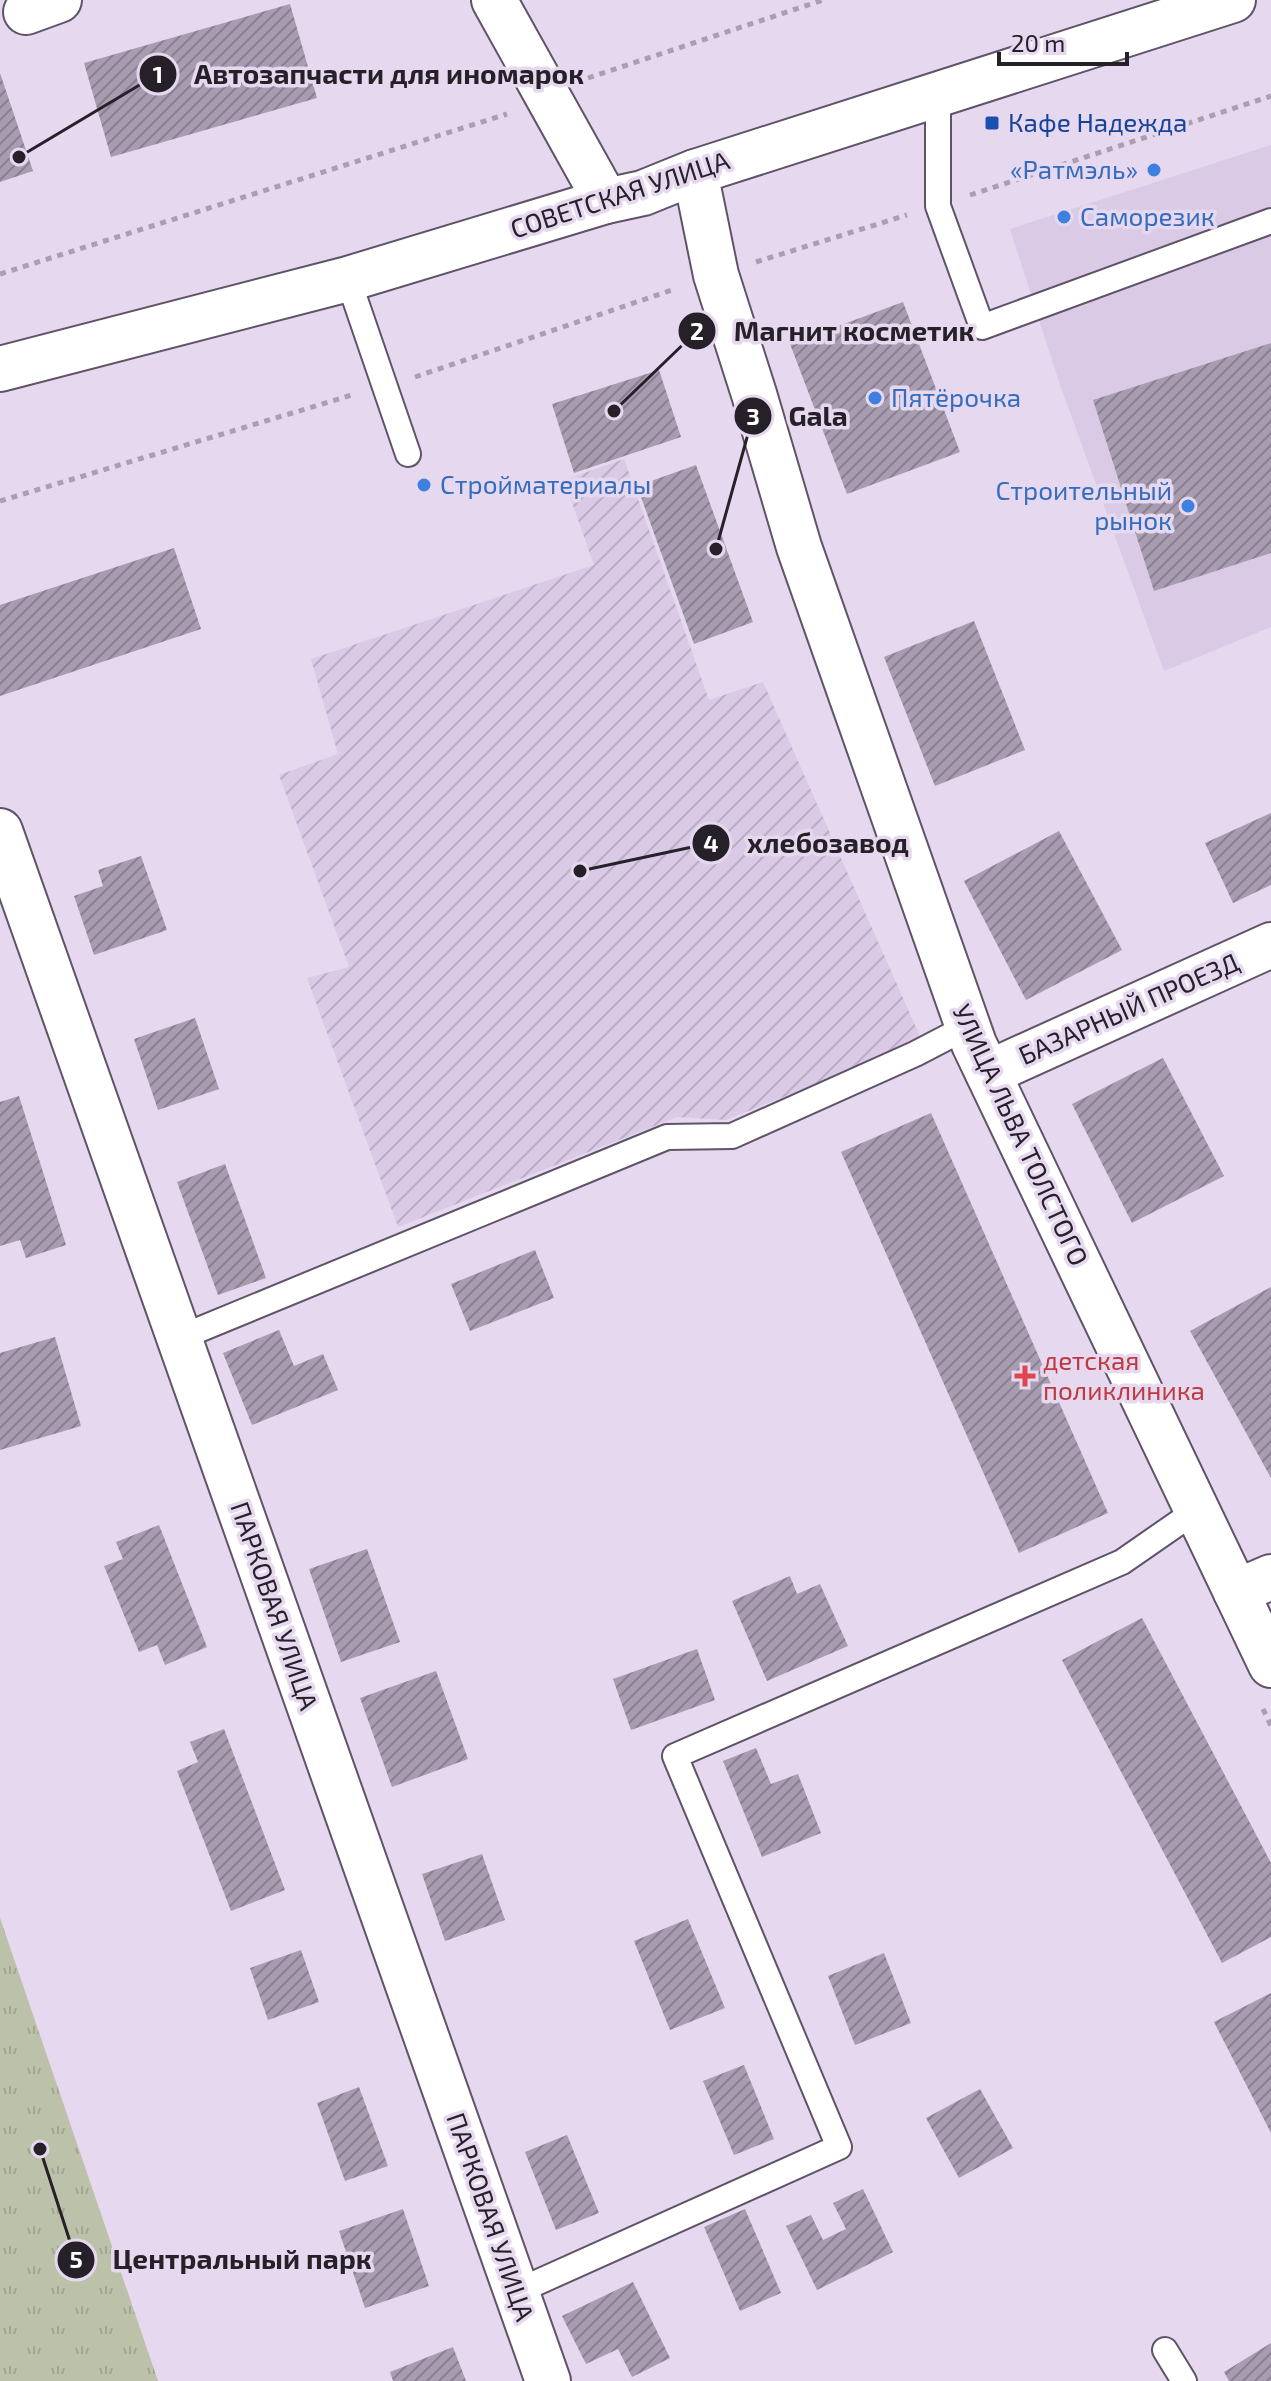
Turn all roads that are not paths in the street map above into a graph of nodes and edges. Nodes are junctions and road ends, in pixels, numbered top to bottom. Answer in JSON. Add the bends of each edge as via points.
{"nodes":[{"id":1,"x":494,"y":0,"type":"edge"},
{"id":2,"x":1233,"y":0,"type":"edge"},
{"id":3,"x":938,"y":93,"type":"junction"},
{"id":4,"x":695,"y":172,"type":"junction"},
{"id":5,"x":606,"y":201,"type":"junction"},
{"id":6,"x":1271,"y":221,"type":"edge"},
{"id":7,"x":348,"y":279,"type":"junction"},
{"id":8,"x":0,"y":369,"type":"edge"},
{"id":9,"x":408,"y":454,"type":"dead end"},
{"id":10,"x":0,"y":831,"type":"edge"},
{"id":11,"x":1271,"y":945,"type":"edge"},
{"id":12,"x":967,"y":1027,"type":"junction"},
{"id":13,"x":988,"y":1073,"type":"junction"},
{"id":14,"x":179,"y":1338,"type":"junction"},
{"id":15,"x":1197,"y":1510,"type":"junction"},
{"id":16,"x":1254,"y":1584,"type":"edge"},
{"id":17,"x":1271,"y":1665,"type":"edge"},
{"id":18,"x":516,"y":2292,"type":"junction"},
{"id":19,"x":1165,"y":2350,"type":"dead end"},
{"id":20,"x":548,"y":2381,"type":"edge"},
{"id":21,"x":1184,"y":2381,"type":"edge"}],
"edges":[{"from":1,"to":5,"type":"street"},
{"from":2,"to":3,"type":"street","name":"СОВЕТСКАЯ УЛИЦА"},
{"from":3,"to":4,"type":"street","name":"СОВЕТСКАЯ УЛИЦА"},
{"from":3,"to":6,"type":"lane","via":[[938,206],[982,327]]},
{"from":4,"to":5,"type":"street","name":"СОВЕТСКАЯ УЛИЦА"},
{"from":4,"to":12,"type":"street","name":"УЛИЦА ЛЬВА ТОЛСТОГО","via":[[716,275],[799,547]]},
{"from":5,"to":7,"type":"street","name":"СОВЕТСКАЯ УЛИЦА"},
{"from":7,"to":8,"type":"street","name":"СОВЕТСКАЯ УЛИЦА"},
{"from":7,"to":9,"type":"lane"},
{"from":10,"to":14,"type":"street","name":"ПАРКОВАЯ УЛИЦА"},
{"from":11,"to":13,"type":"street","name":"БАЗАРНЫЙ ПРОЕЗД"},
{"from":12,"to":13,"type":"street","name":"УЛИЦА ЛЬВА ТОЛСТОГО"},
{"from":12,"to":14,"type":"lane","via":[[732,1136],[667,1137]]},
{"from":13,"to":15,"type":"street","name":"УЛИЦА ЛЬВА ТОЛСТОГО"},
{"from":14,"to":18,"type":"street","name":"ПАРКОВАЯ УЛИЦА"},
{"from":15,"to":16,"type":"street","name":"УЛИЦА ЛЬВА ТОЛСТОГО"},
{"from":15,"to":18,"type":"lane","via":[[1122,1562],[675,1756],[839,2147]]},
{"from":16,"to":17,"type":"street","name":"УЛИЦА ЛЬВА ТОЛСТОГО"},
{"from":18,"to":20,"type":"street","name":"ПАРКОВАЯ УЛИЦА"},
{"from":19,"to":21,"type":"lane"}]}
